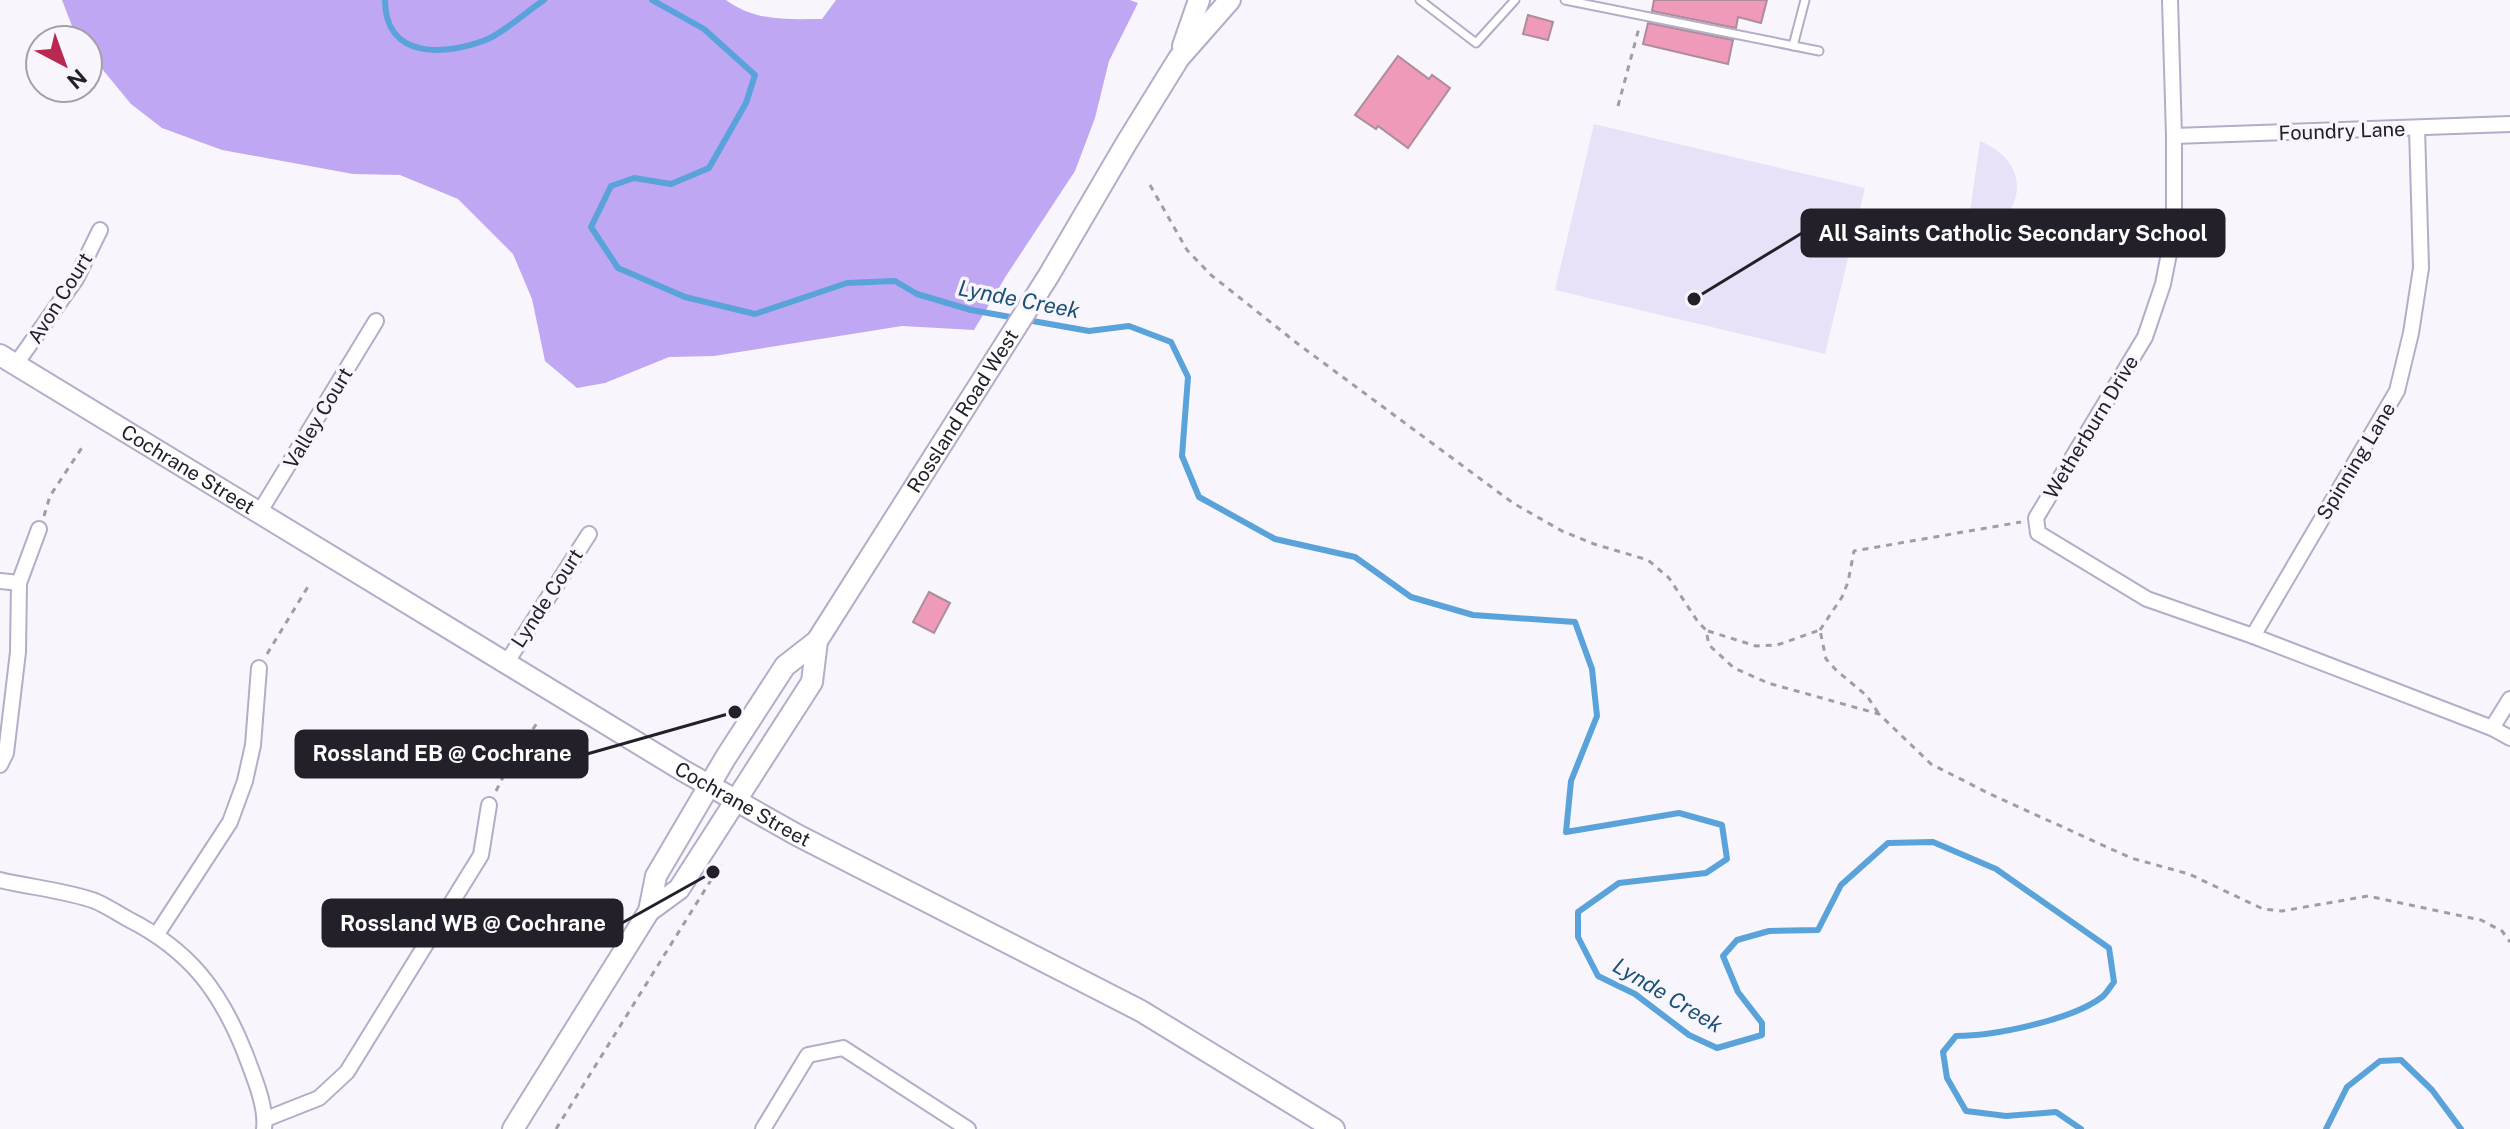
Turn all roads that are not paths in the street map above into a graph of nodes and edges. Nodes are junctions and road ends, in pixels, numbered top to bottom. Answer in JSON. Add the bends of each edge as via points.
{"nodes":[{"id":1,"x":1199,"y":0,"type":"edge"},
{"id":2,"x":1230,"y":0,"type":"edge"},
{"id":3,"x":1420,"y":0,"type":"edge"},
{"id":4,"x":1515,"y":0,"type":"edge"},
{"id":5,"x":1565,"y":0,"type":"edge"},
{"id":6,"x":1805,"y":0,"type":"edge"},
{"id":7,"x":2170,"y":0,"type":"edge"},
{"id":8,"x":1793,"y":46,"type":"junction"},
{"id":9,"x":1819,"y":51,"type":"dead end"},
{"id":10,"x":1179,"y":58,"type":"junction"},
{"id":11,"x":2510,"y":124,"type":"edge"},
{"id":12,"x":2417,"y":128,"type":"junction"},
{"id":13,"x":2174,"y":136,"type":"junction"},
{"id":14,"x":100,"y":230,"type":"dead end"},
{"id":15,"x":376,"y":321,"type":"dead end"},
{"id":16,"x":8,"y":360,"type":"edge"},
{"id":17,"x":259,"y":513,"type":"junction"},
{"id":18,"x":39,"y":529,"type":"road end"},
{"id":19,"x":589,"y":534,"type":"dead end"},
{"id":20,"x":0,"y":581,"type":"edge"},
{"id":21,"x":19,"y":583,"type":"junction"},
{"id":22,"x":2253,"y":636,"type":"junction"},
{"id":23,"x":817,"y":641,"type":"junction"},
{"id":24,"x":507,"y":662,"type":"junction"},
{"id":25,"x":259,"y":668,"type":"road end"},
{"id":26,"x":2510,"y":699,"type":"edge"},
{"id":27,"x":2492,"y":728,"type":"junction"},
{"id":28,"x":2510,"y":738,"type":"edge"},
{"id":29,"x":0,"y":765,"type":"edge"},
{"id":30,"x":710,"y":786,"type":"junction"},
{"id":31,"x":737,"y":800,"type":"junction"},
{"id":32,"x":489,"y":805,"type":"road end"},
{"id":33,"x":0,"y":880,"type":"edge"},
{"id":34,"x":649,"y":911,"type":"junction"},
{"id":35,"x":157,"y":934,"type":"junction"},
{"id":36,"x":265,"y":1124,"type":"edge"},
{"id":37,"x":513,"y":1129,"type":"edge"},
{"id":38,"x":763,"y":1129,"type":"edge"},
{"id":39,"x":968,"y":1129,"type":"edge"},
{"id":40,"x":1334,"y":1129,"type":"edge"}],
"edges":[{"from":1,"to":10,"type":"main road","name":"Rossland Road West"},
{"from":2,"to":10,"type":"main road","name":"Rossland Road West"},
{"from":3,"to":4,"type":"lane","via":[[1476,43]]},
{"from":5,"to":8,"type":"lane"},
{"from":6,"to":8,"type":"lane"},
{"from":7,"to":13,"type":"street","name":"Wetherburn Drive"},
{"from":8,"to":9,"type":"lane"},
{"from":10,"to":23,"type":"main road","name":"Rossland Road West","via":[[1000,354]]},
{"from":11,"to":12,"type":"street","name":"Foundry Lane"},
{"from":12,"to":13,"type":"street","name":"Foundry Lane"},
{"from":12,"to":22,"type":"street","name":"Spinning Lane","via":[[2421,268],[2397,391]]},
{"from":13,"to":22,"type":"street","name":"Wetherburn Drive","via":[[2174,228],[2145,337],[2036,518],[2038,533],[2147,599]]},
{"from":14,"to":16,"type":"street","name":"Avon Court","via":[[76,279]]},
{"from":15,"to":17,"type":"street","name":"Valley Court"},
{"from":16,"to":17,"type":"main road","name":"Cochrane Street"},
{"from":17,"to":24,"type":"main road","name":"Cochrane Street"},
{"from":18,"to":21,"type":"street"},
{"from":19,"to":24,"type":"street","name":"Lynde Court"},
{"from":20,"to":21,"type":"street"},
{"from":21,"to":29,"type":"street","via":[[18,652],[6,753]]},
{"from":22,"to":27,"type":"street","name":"Wetherburn Drive"},
{"from":23,"to":30,"type":"main road","name":"Rossland Road West","via":[[785,666]]},
{"from":23,"to":31,"type":"main road","name":"Rossland Road West","via":[[812,682]]},
{"from":24,"to":30,"type":"main road","name":"Cochrane Street"},
{"from":25,"to":35,"type":"street","via":[[253,745],[230,822]]},
{"from":26,"to":27,"type":"street"},
{"from":27,"to":28,"type":"street","name":"Wetherburn Drive"},
{"from":30,"to":31,"type":"main road","name":"Cochrane Street"},
{"from":30,"to":34,"type":"main road","name":"Rossland Road West","via":[[656,876]]},
{"from":31,"to":34,"type":"main road","name":"Rossland Road West","via":[[679,889]]},
{"from":31,"to":40,"type":"main road","name":"Cochrane Street","via":[[1141,1011]]},
{"from":32,"to":36,"type":"street","via":[[481,855],[347,1072],[319,1098]]},
{"from":33,"to":35,"type":"street","via":[[96,902]]},
{"from":34,"to":37,"type":"main road","name":"Rossland Road West"},
{"from":35,"to":36,"type":"street","via":[[203,975],[231,1018]]},
{"from":38,"to":39,"type":"street","via":[[808,1055],[843,1048]]}]}
